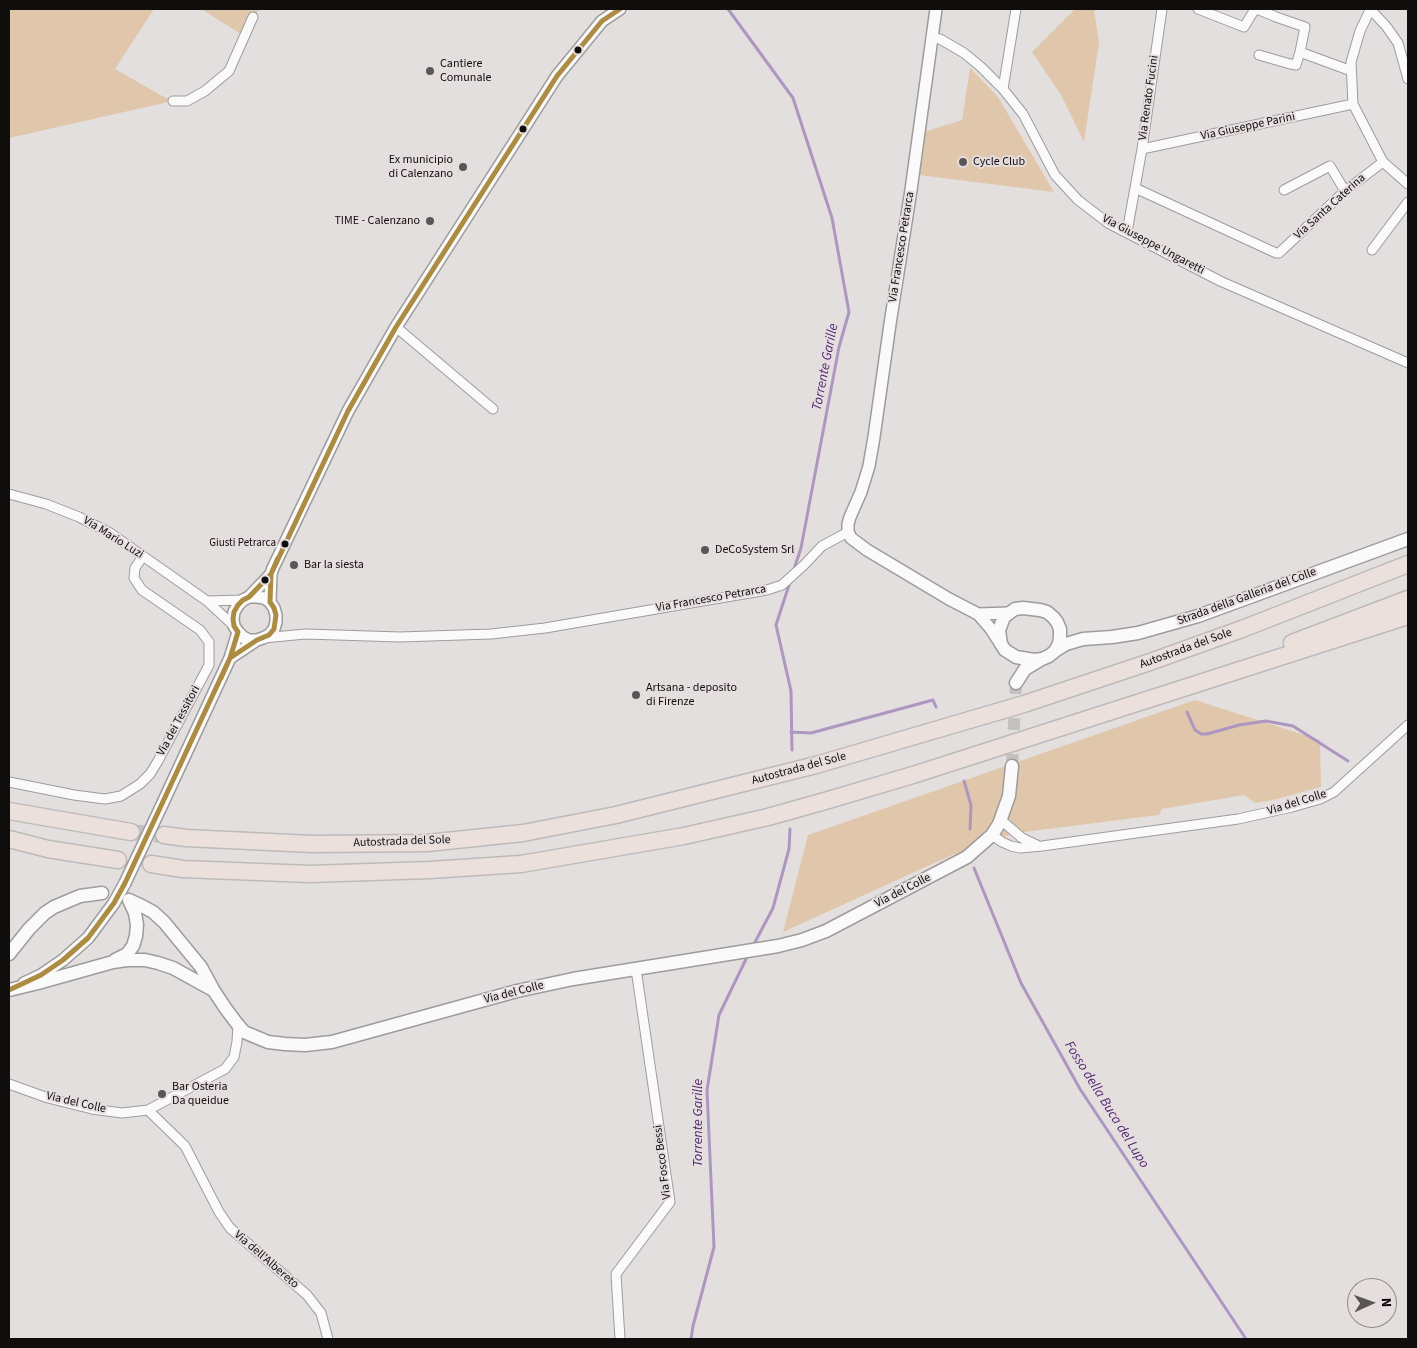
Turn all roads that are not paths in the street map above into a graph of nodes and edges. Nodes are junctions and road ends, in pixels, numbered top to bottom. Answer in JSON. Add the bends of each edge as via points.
{"nodes":[{"id":1,"x":620,"y":9,"type":"edge"},
{"id":2,"x":936,"y":9,"type":"edge"},
{"id":3,"x":1016,"y":9,"type":"edge"},
{"id":4,"x":1162,"y":9,"type":"edge"},
{"id":5,"x":1198,"y":9,"type":"edge"},
{"id":6,"x":1256,"y":9,"type":"edge"},
{"id":7,"x":1370,"y":9,"type":"edge"},
{"id":8,"x":253,"y":17,"type":"dead end"},
{"id":9,"x":933,"y":38,"type":"junction"},
{"id":10,"x":1300,"y":52,"type":"junction"},
{"id":11,"x":1259,"y":55,"type":"dead end"},
{"id":12,"x":1350,"y":70,"type":"junction"},
{"id":13,"x":1408,"y":79,"type":"edge"},
{"id":14,"x":1003,"y":89,"type":"junction"},
{"id":15,"x":173,"y":101,"type":"dead end"},
{"id":16,"x":1353,"y":104,"type":"junction"},
{"id":17,"x":1142,"y":149,"type":"junction"},
{"id":18,"x":1383,"y":162,"type":"junction"},
{"id":19,"x":1408,"y":184,"type":"edge"},
{"id":20,"x":1135,"y":188,"type":"junction"},
{"id":21,"x":1284,"y":190,"type":"dead end"},
{"id":22,"x":1345,"y":191,"type":"junction"},
{"id":23,"x":1408,"y":202,"type":"edge"},
{"id":24,"x":1127,"y":232,"type":"junction"},
{"id":25,"x":1372,"y":250,"type":"dead end"},
{"id":26,"x":396,"y":327,"type":"junction"},
{"id":27,"x":1408,"y":363,"type":"edge"},
{"id":28,"x":493,"y":409,"type":"dead end"},
{"id":29,"x":9,"y":494,"type":"edge"},
{"id":30,"x":848,"y":532,"type":"junction"},
{"id":31,"x":1408,"y":539,"type":"edge"},
{"id":32,"x":143,"y":556,"type":"junction"},
{"id":33,"x":1408,"y":564,"type":"edge"},
{"id":34,"x":271,"y":574,"type":"junction"},
{"id":35,"x":246,"y":599,"type":"junction"},
{"id":36,"x":1408,"y":599,"type":"edge"},
{"id":37,"x":207,"y":601,"type":"junction"},
{"id":38,"x":270,"y":602,"type":"junction"},
{"id":39,"x":1009,"y":613,"type":"junction"},
{"id":40,"x":978,"y":614,"type":"junction"},
{"id":41,"x":1408,"y":616,"type":"edge"},
{"id":42,"x":1057,"y":622,"type":"junction"},
{"id":43,"x":236,"y":629,"type":"junction"},
{"id":44,"x":260,"y":639,"type":"junction"},
{"id":45,"x":1082,"y":639,"type":"junction"},
{"id":46,"x":1001,"y":644,"type":"junction"},
{"id":47,"x":1055,"y":651,"type":"junction"},
{"id":48,"x":1010,"y":654,"type":"junction"},
{"id":49,"x":230,"y":658,"type":"junction"},
{"id":50,"x":1042,"y":659,"type":"junction"},
{"id":51,"x":1117,"y":709,"type":"junction"},
{"id":52,"x":1408,"y":724,"type":"edge"},
{"id":53,"x":1012,"y":766,"type":"tunnel mouth"},
{"id":54,"x":9,"y":782,"type":"edge"},
{"id":55,"x":9,"y":811,"type":"edge"},
{"id":56,"x":1001,"y":820,"type":"junction"},
{"id":57,"x":131,"y":832,"type":"tunnel mouth"},
{"id":58,"x":164,"y":835,"type":"tunnel mouth"},
{"id":59,"x":992,"y":835,"type":"junction"},
{"id":60,"x":9,"y":840,"type":"edge"},
{"id":61,"x":1042,"y":846,"type":"junction"},
{"id":62,"x":118,"y":860,"type":"dead end"},
{"id":63,"x":151,"y":864,"type":"dead end"},
{"id":64,"x":102,"y":893,"type":"dead end"},
{"id":65,"x":9,"y":954,"type":"edge"},
{"id":66,"x":113,"y":962,"type":"junction"},
{"id":67,"x":636,"y":969,"type":"junction"},
{"id":68,"x":9,"y":990,"type":"edge"},
{"id":69,"x":214,"y":991,"type":"junction"},
{"id":70,"x":238,"y":1026,"type":"junction"},
{"id":71,"x":9,"y":1084,"type":"edge"},
{"id":72,"x":148,"y":1110,"type":"junction"},
{"id":73,"x":328,"y":1339,"type":"edge"},
{"id":74,"x":620,"y":1339,"type":"edge"}],
"edges":[{"from":1,"to":26,"type":"street","via":[[602,21],[557,76]]},
{"from":2,"to":9,"type":"street","name":"Via Francesco Petrarca"},
{"from":3,"to":14,"type":"street"},
{"from":4,"to":17,"type":"street","name":"Via Renato Fucini"},
{"from":5,"to":6,"type":"street","via":[[1244,27]]},
{"from":6,"to":10,"type":"street","via":[[1305,27]]},
{"from":7,"to":12,"type":"street","via":[[1360,30]]},
{"from":7,"to":13,"type":"street","via":[[1398,43]]},
{"from":8,"to":15,"type":"street","via":[[229,71],[187,101]]},
{"from":9,"to":14,"type":"street","name":"Via Giuseppe Ungaretti","via":[[964,53]]},
{"from":9,"to":30,"type":"street","name":"Via Francesco Petrarca","via":[[874,438],[869,466],[850,517]]},
{"from":10,"to":11,"type":"street","via":[[1296,65]]},
{"from":10,"to":12,"type":"street"},
{"from":12,"to":16,"type":"street"},
{"from":14,"to":24,"type":"street","name":"Via Giuseppe Ungaretti","via":[[1023,114],[1063,186],[1084,206]]},
{"from":16,"to":17,"type":"street","name":"Via Giuseppe Parini"},
{"from":16,"to":18,"type":"street"},
{"from":17,"to":20,"type":"street","name":"Via Renato Fucini"},
{"from":18,"to":19,"type":"street"},
{"from":18,"to":22,"type":"street","name":"Via Santa Caterina"},
{"from":20,"to":22,"type":"street","name":"Via Santa Caterina","via":[[1276,253]]},
{"from":20,"to":24,"type":"street","name":"Via Renato Fucini"},
{"from":21,"to":22,"type":"street","via":[[1330,166]]},
{"from":23,"to":25,"type":"street"},
{"from":24,"to":27,"type":"street","name":"Via Giuseppe Ungaretti","via":[[1220,282]]},
{"from":26,"to":28,"type":"street"},
{"from":26,"to":34,"type":"street","via":[[348,411]]},
{"from":29,"to":32,"type":"street","name":"Via Mario Luzi","via":[[79,517]]},
{"from":30,"to":40,"type":"street","via":[[867,550]]},
{"from":30,"to":44,"type":"street","name":"Via Francesco Petrarca","via":[[822,546],[782,585],[767,590],[492,634],[400,638],[305,634]]},
{"from":31,"to":45,"type":"main road","name":"Strada della Galleria del Colle","via":[[1161,628]]},
{"from":32,"to":37,"type":"street","name":"Via Mario Luzi"},
{"from":32,"to":54,"type":"street","name":"Via dei Tessitori","via":[[135,568],[134,578],[142,590],[200,630],[209,642],[209,665],[158,761],[140,784],[121,796],[104,799]]},
{"from":33,"to":58,"type":"highway","name":"Autostrada del Sole","via":[[1138,667],[1024,704],[816,765],[616,815],[523,833],[427,844],[312,844]]},
{"from":34,"to":35,"type":"street"},
{"from":34,"to":38,"type":"street"},
{"from":35,"to":37,"type":"street"},
{"from":35,"to":38,"type":"street","via":[[257,597]]},
{"from":35,"to":43,"type":"street","via":[[234,612]]},
{"from":36,"to":51,"type":"highway"},
{"from":37,"to":43,"type":"street","name":"Via Mario Luzi"},
{"from":38,"to":44,"type":"street","via":[[276,622],[269,635]]},
{"from":39,"to":40,"type":"street"},
{"from":39,"to":42,"type":"main road","via":[[1023,608],[1040,610]]},
{"from":39,"to":46,"type":"main road","via":[[999,630]]},
{"from":40,"to":46,"type":"street"},
{"from":41,"to":51,"type":"highway"},
{"from":42,"to":45,"type":"main road"},
{"from":42,"to":47,"type":"main road","via":[[1060,637]]},
{"from":43,"to":44,"type":"street","via":[[250,640]]},
{"from":43,"to":49,"type":"street"},
{"from":44,"to":49,"type":"street"},
{"from":45,"to":47,"type":"main road","name":"Strada della Galleria del Colle"},
{"from":46,"to":48,"type":"main road"},
{"from":47,"to":50,"type":"main road"},
{"from":48,"to":50,"type":"main road"},
{"from":48,"to":50,"type":"main road","via":[[1016,683],[1025,669]]},
{"from":49,"to":68,"type":"street","bridge":true,"via":[[114,903],[88,938],[63,960]]},
{"from":51,"to":63,"type":"highway","via":[[913,775],[768,817],[684,836],[521,864],[310,874],[184,869]]},
{"from":52,"to":61,"type":"street","name":"Via del Colle","via":[[1334,792],[1320,799],[1238,819]]},
{"from":53,"to":56,"type":"main road","via":[[1009,796]]},
{"from":55,"to":57,"type":"highway"},
{"from":56,"to":59,"type":"main road"},
{"from":56,"to":61,"type":"street","via":[[1022,838]]},
{"from":59,"to":61,"type":"street","name":"Via del Colle","via":[[1020,848]]},
{"from":59,"to":67,"type":"main road","name":"Via del Colle","via":[[955,864],[826,931],[778,946]]},
{"from":60,"to":62,"type":"highway"},
{"from":64,"to":65,"type":"main road","via":[[80,896],[54,906],[29,929]]},
{"from":66,"to":68,"type":"main road"},
{"from":66,"to":69,"type":"main road","via":[[145,960],[158,963]]},
{"from":66,"to":69,"type":"main road","via":[[127,954],[136,936],[135,913],[129,900],[153,912],[164,922],[201,967]]},
{"from":67,"to":70,"type":"main road","name":"Via del Colle","via":[[517,991],[332,1042],[305,1045],[268,1042]]},
{"from":67,"to":74,"type":"street","name":"Via Fosco Bessi","via":[[670,1202],[616,1274]]},
{"from":69,"to":70,"type":"main road"},
{"from":70,"to":72,"type":"street","name":"Via del Colle","via":[[234,1057],[225,1069]]},
{"from":71,"to":72,"type":"street","name":"Via del Colle","via":[[92,1110],[122,1113]]},
{"from":72,"to":73,"type":"street","name":"Via dell'Albereto","via":[[185,1146],[230,1228],[307,1295],[321,1313]]}]}
